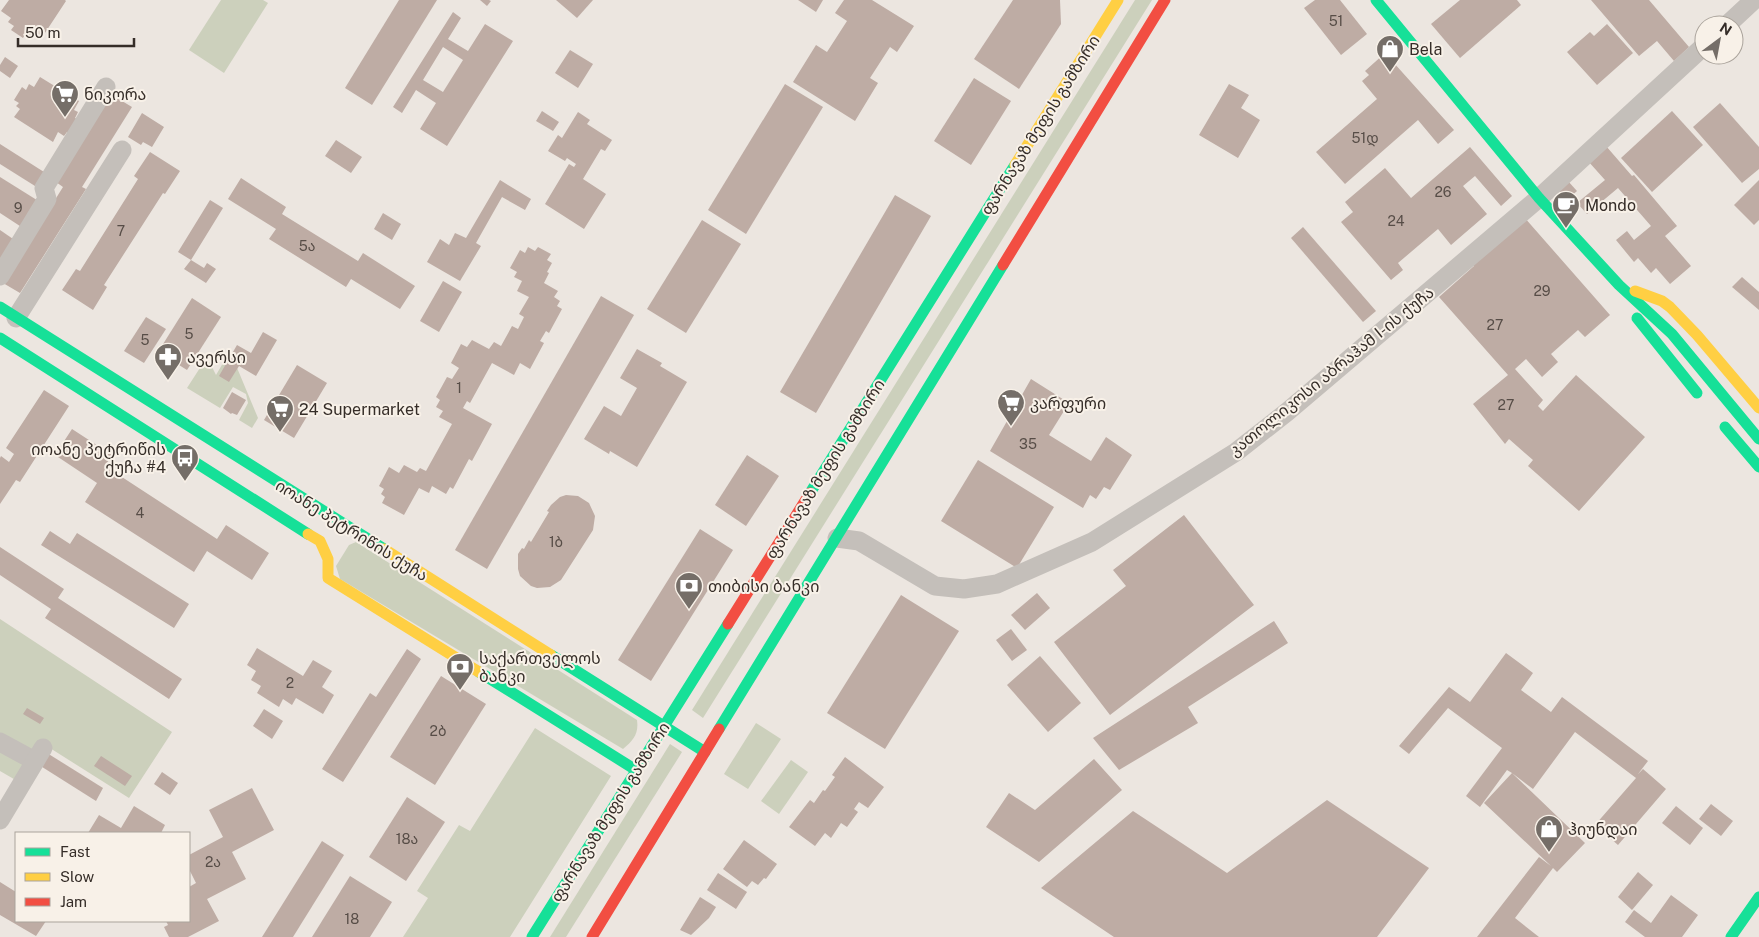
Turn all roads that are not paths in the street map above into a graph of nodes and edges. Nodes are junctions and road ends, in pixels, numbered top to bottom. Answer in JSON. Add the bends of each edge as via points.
{"nodes":[{"id":1,"x":1118,"y":0,"type":"edge"},
{"id":2,"x":1165,"y":0,"type":"edge"},
{"id":3,"x":1376,"y":0,"type":"edge"},
{"id":4,"x":1754,"y":0,"type":"edge"},
{"id":5,"x":1737,"y":15,"type":"edge"},
{"id":6,"x":1694,"y":55,"type":"edge"},
{"id":7,"x":106,"y":87,"type":"dead end"},
{"id":8,"x":122,"y":150,"type":"dead end"},
{"id":9,"x":1539,"y":198,"type":"junction"},
{"id":10,"x":0,"y":276,"type":"edge"},
{"id":11,"x":1619,"y":285,"type":"junction"},
{"id":12,"x":0,"y":307,"type":"edge"},
{"id":13,"x":16,"y":318,"type":"junction"},
{"id":14,"x":0,"y":338,"type":"edge"},
{"id":15,"x":97,"y":383,"type":"junction"},
{"id":16,"x":1704,"y":401,"type":"dead end"},
{"id":17,"x":1758,"y":406,"type":"edge"},
{"id":18,"x":1716,"y":415,"type":"dead end"},
{"id":19,"x":1759,"y":439,"type":"edge"},
{"id":20,"x":1759,"y":467,"type":"edge"},
{"id":21,"x":358,"y":534,"type":"junction"},
{"id":22,"x":345,"y":537,"type":"dead end"},
{"id":23,"x":837,"y":538,"type":"junction"},
{"id":24,"x":335,"y":546,"type":"dead end"},
{"id":25,"x":328,"y":559,"type":"junction"},
{"id":26,"x":664,"y":726,"type":"junction"},
{"id":27,"x":0,"y":742,"type":"edge"},
{"id":28,"x":705,"y":752,"type":"junction"},
{"id":29,"x":636,"y":770,"type":"junction"},
{"id":30,"x":0,"y":820,"type":"edge"},
{"id":31,"x":1759,"y":898,"type":"edge"},
{"id":32,"x":532,"y":937,"type":"edge"},
{"id":33,"x":592,"y":937,"type":"edge"},
{"id":34,"x":1730,"y":937,"type":"edge"}],
"edges":[{"from":1,"to":26,"type":"main road","name":"ფარნავაზ მეფის გამზირი"},
{"from":2,"to":23,"type":"main road"},
{"from":3,"to":9,"type":"main road"},
{"from":4,"to":5,"type":"street"},
{"from":6,"to":9,"type":"street","name":"კათოლიკოსი აბრაჰამ I-ის ქუჩა"},
{"from":7,"to":10,"type":"street","via":[[44,188],[47,199]]},
{"from":8,"to":13,"type":"street"},
{"from":9,"to":11,"type":"main road"},
{"from":9,"to":23,"type":"street","name":"კათოლიკოსი აბრაჰამ I-ის ქუჩა","via":[[1287,412],[1242,446],[1092,542],[997,584],[964,589],[935,586],[859,541]]},
{"from":11,"to":16,"type":"main road","via":[[1648,334]]},
{"from":11,"to":17,"type":"main road","via":[[1670,307]]},
{"from":11,"to":19,"type":"main road","via":[[1672,334]]},
{"from":12,"to":13,"type":"main road","name":"იოანე პეტრიწის ქუჩა"},
{"from":13,"to":15,"type":"main road","name":"იოანე პეტრიწის ქუჩა"},
{"from":14,"to":15,"type":"main road","name":"იოანე პეტრიწის ქუჩა"},
{"from":15,"to":21,"type":"main road","name":"იოანე პეტრიწის ქუჩა"},
{"from":15,"to":25,"type":"main road","name":"იოანე პეტრიწის ქუჩა","via":[[320,541]]},
{"from":18,"to":20,"type":"main road"},
{"from":21,"to":22,"type":"main road"},
{"from":21,"to":26,"type":"main road","name":"იოანე პეტრიწის ქუჩა"},
{"from":23,"to":28,"type":"main road"},
{"from":24,"to":25,"type":"main road"},
{"from":25,"to":29,"type":"main road","name":"იოანე პეტრიწის ქუჩა","via":[[328,578]]},
{"from":26,"to":28,"type":"main road","name":"იოანე პეტრიწის ქუჩა"},
{"from":26,"to":29,"type":"main road","name":"ფარნავაზ მეფის გამზირი"},
{"from":27,"to":30,"type":"street","via":[[39,755]]},
{"from":28,"to":33,"type":"main road"},
{"from":29,"to":32,"type":"main road","name":"ფარნავაზ მეფის გამზირი"},
{"from":31,"to":34,"type":"main road"}]}
